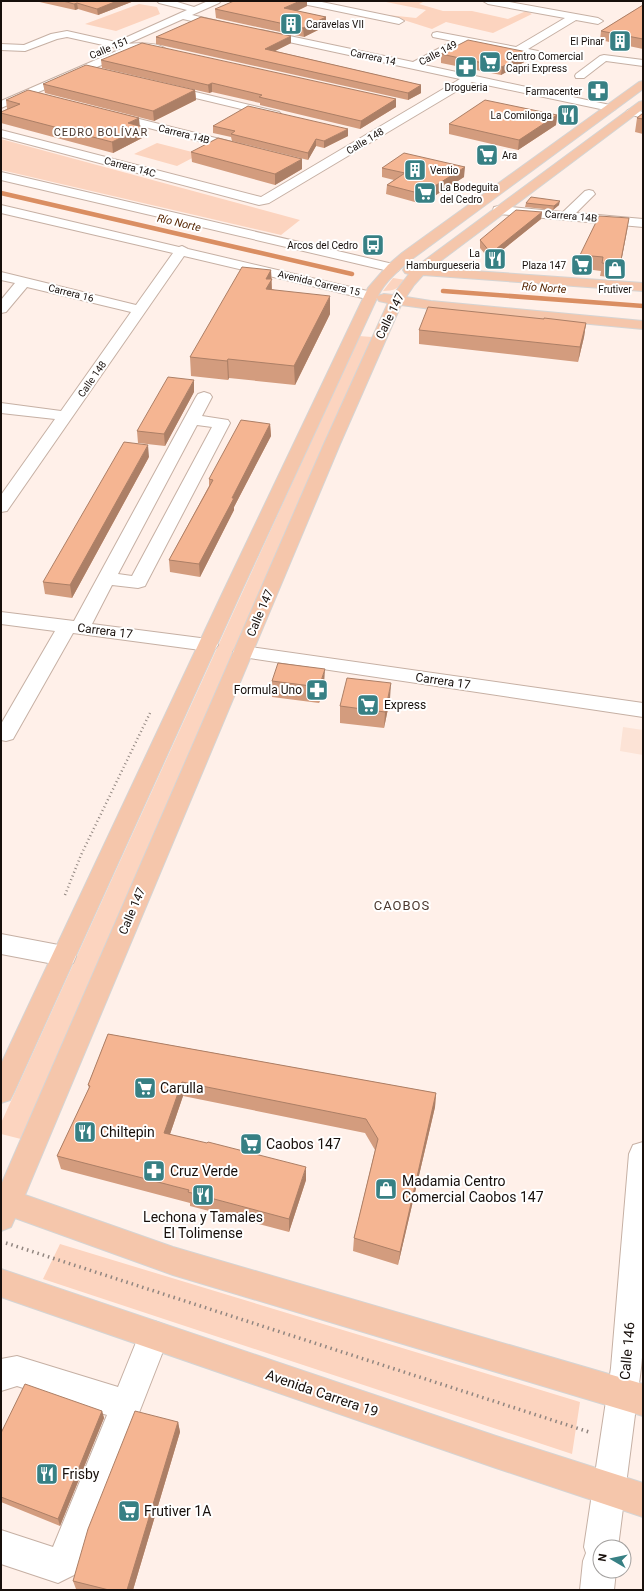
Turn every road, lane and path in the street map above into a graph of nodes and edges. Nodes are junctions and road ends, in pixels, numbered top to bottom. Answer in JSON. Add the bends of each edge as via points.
{"nodes":[{"id":1,"x":162,"y":1,"type":"edge"},
{"id":2,"x":175,"y":1,"type":"edge"},
{"id":3,"x":216,"y":1,"type":"edge"},
{"id":4,"x":339,"y":1,"type":"edge"},
{"id":5,"x":488,"y":1,"type":"edge"},
{"id":6,"x":308,"y":2,"type":"dead end"},
{"id":7,"x":226,"y":6,"type":"edge"},
{"id":8,"x":328,"y":6,"type":"junction"},
{"id":9,"x":215,"y":11,"type":"junction"},
{"id":10,"x":198,"y":12,"type":"junction"},
{"id":11,"x":183,"y":16,"type":"joint"},
{"id":12,"x":574,"y":17,"type":"junction"},
{"id":13,"x":399,"y":21,"type":"dead end"},
{"id":14,"x":598,"y":21,"type":"dead end"},
{"id":15,"x":437,"y":35,"type":"dead end"},
{"id":16,"x":463,"y":40,"type":"junction"},
{"id":17,"x":1,"y":42,"type":"edge"},
{"id":18,"x":120,"y":43,"type":"junction"},
{"id":19,"x":15,"y":46,"type":"junction"},
{"id":20,"x":138,"y":46,"type":"junction"},
{"id":21,"x":1,"y":47,"type":"edge"},
{"id":22,"x":518,"y":50,"type":"junction"},
{"id":23,"x":171,"y":52,"type":"edge"},
{"id":24,"x":534,"y":53,"type":"dead end"},
{"id":25,"x":643,"y":63,"type":"edge"},
{"id":26,"x":414,"y":66,"type":"junction"},
{"id":27,"x":85,"y":69,"type":"junction"},
{"id":28,"x":101,"y":72,"type":"edge"},
{"id":29,"x":580,"y":76,"type":"dead end"},
{"id":30,"x":470,"y":78,"type":"junction"},
{"id":31,"x":643,"y":84,"type":"edge"},
{"id":32,"x":154,"y":85,"type":"edge"},
{"id":33,"x":1,"y":94,"type":"edge"},
{"id":34,"x":27,"y":94,"type":"junction"},
{"id":35,"x":43,"y":98,"type":"edge"},
{"id":36,"x":404,"y":104,"type":"edge"},
{"id":37,"x":643,"y":104,"type":"edge"},
{"id":38,"x":1,"y":105,"type":"edge"},
{"id":39,"x":419,"y":108,"type":"junction"},
{"id":40,"x":610,"y":108,"type":"junction"},
{"id":41,"x":104,"y":114,"type":"edge"},
{"id":42,"x":637,"y":114,"type":"edge"},
{"id":43,"x":286,"y":116,"type":"edge"},
{"id":44,"x":1,"y":133,"type":"edge"},
{"id":45,"x":356,"y":133,"type":"edge"},
{"id":46,"x":371,"y":137,"type":"junction"},
{"id":47,"x":252,"y":151,"type":"edge"},
{"id":48,"x":304,"y":164,"type":"edge"},
{"id":49,"x":319,"y":168,"type":"junction"},
{"id":50,"x":1,"y":176,"type":"edge"},
{"id":51,"x":589,"y":194,"type":"dead end"},
{"id":52,"x":258,"y":201,"type":"joint"},
{"id":53,"x":1,"y":209,"type":"edge"},
{"id":54,"x":499,"y":210,"type":"junction"},
{"id":55,"x":566,"y":216,"type":"junction"},
{"id":56,"x":643,"y":223,"type":"edge"},
{"id":57,"x":182,"y":250,"type":"junction"},
{"id":58,"x":393,"y":268,"type":"junction"},
{"id":59,"x":418,"y":272,"type":"junction"},
{"id":60,"x":1,"y":276,"type":"edge"},
{"id":61,"x":24,"y":281,"type":"junction"},
{"id":62,"x":643,"y":287,"type":"edge"},
{"id":63,"x":371,"y":296,"type":"junction"},
{"id":64,"x":396,"y":301,"type":"junction"},
{"id":65,"x":1,"y":309,"type":"edge"},
{"id":66,"x":140,"y":310,"type":"junction"},
{"id":67,"x":643,"y":325,"type":"edge"},
{"id":68,"x":204,"y":398,"type":"dead end"},
{"id":69,"x":1,"y":408,"type":"edge"},
{"id":70,"x":66,"y":416,"type":"junction"},
{"id":71,"x":192,"y":420,"type":"junction"},
{"id":72,"x":4,"y":499,"type":"edge"},
{"id":73,"x":147,"y":505,"type":"junction"},
{"id":74,"x":177,"y":509,"type":"junction"},
{"id":75,"x":107,"y":579,"type":"junction"},
{"id":76,"x":1,"y":618,"type":"edge"},
{"id":77,"x":74,"y":627,"type":"junction"},
{"id":78,"x":208,"y":645,"type":"junction"},
{"id":79,"x":243,"y":652,"type":"junction"},
{"id":80,"x":643,"y":710,"type":"edge"},
{"id":81,"x":6,"y":734,"type":"dead end"},
{"id":82,"x":1,"y":944,"type":"edge"},
{"id":83,"x":64,"y":956,"type":"junction"},
{"id":84,"x":1,"y":1092,"type":"edge"},
{"id":85,"x":643,"y":1154,"type":"edge"},
{"id":86,"x":3,"y":1207,"type":"edge"},
{"id":87,"x":640,"y":1216,"type":"edge"},
{"id":88,"x":1,"y":1242,"type":"edge"},
{"id":89,"x":1,"y":1283,"type":"edge"},
{"id":90,"x":154,"y":1336,"type":"junction"},
{"id":91,"x":1,"y":1375,"type":"edge"},
{"id":92,"x":633,"y":1397,"type":"edge"},
{"id":93,"x":126,"y":1405,"type":"junction"},
{"id":94,"x":616,"y":1441,"type":"junction"},
{"id":95,"x":609,"y":1489,"type":"junction"},
{"id":96,"x":643,"y":1500,"type":"edge"},
{"id":97,"x":602,"y":1539,"type":"edge"},
{"id":98,"x":1,"y":1547,"type":"edge"},
{"id":99,"x":598,"y":1579,"type":"edge"},
{"id":100,"x":597,"y":1590,"type":"edge"}],
"edges":[{"from":1,"to":10,"type":"street","name":"Carrera 14"},
{"from":2,"to":10,"type":"street","name":"Carrera 14"},
{"from":3,"to":10,"type":"street","name":"Calle 151"},
{"from":4,"to":8,"type":"street"},
{"from":5,"to":12,"type":"street"},
{"from":6,"to":8,"type":"street"},
{"from":7,"to":9,"type":"street","name":"Calle 151"},
{"from":8,"to":13,"type":"street"},
{"from":9,"to":10,"type":"street","name":"Calle 151"},
{"from":9,"to":10,"type":"street","name":"Carrera 14"},
{"from":10,"to":11,"type":"street","name":"Carrera 14"},
{"from":10,"to":20,"type":"street","name":"Calle 151"},
{"from":10,"to":26,"type":"street","name":"Carrera 14","via":[[244,30]]},
{"from":11,"to":18,"type":"street","name":"Calle 151"},
{"from":12,"to":14,"type":"street"},
{"from":12,"to":22,"type":"street"},
{"from":15,"to":16,"type":"street"},
{"from":16,"to":22,"type":"street"},
{"from":16,"to":26,"type":"street","name":"Calle 149"},
{"from":17,"to":19,"type":"street"},
{"from":18,"to":19,"type":"street","via":[[65,32],[25,48]]},
{"from":18,"to":20,"type":"street","via":[[126,47]]},
{"from":18,"to":33,"type":"street","name":"Calle 151"},
{"from":19,"to":21,"type":"street"},
{"from":20,"to":23,"type":"street"},
{"from":20,"to":27,"type":"street","name":"Calle 151"},
{"from":22,"to":24,"type":"street"},
{"from":25,"to":29,"type":"street","via":[[604,58]]},
{"from":26,"to":30,"type":"street","name":"Carrera 14"},
{"from":27,"to":28,"type":"street"},
{"from":27,"to":34,"type":"street","name":"Calle 151"},
{"from":30,"to":39,"type":"street","name":"Calle 148"},
{"from":30,"to":40,"type":"street","name":"Carrera 14"},
{"from":31,"to":40,"type":"main road","name":"Calle 147"},
{"from":32,"to":43,"type":"street"},
{"from":34,"to":35,"type":"street"},
{"from":34,"to":38,"type":"street","name":"Calle 151"},
{"from":36,"to":39,"type":"street"},
{"from":37,"to":42,"type":"main road","name":"Calle 147"},
{"from":39,"to":46,"type":"street","name":"Calle 148"},
{"from":40,"to":58,"type":"main road","name":"Calle 147"},
{"from":41,"to":47,"type":"street","name":"Carrera 14B"},
{"from":42,"to":54,"type":"main road","name":"Calle 147"},
{"from":44,"to":52,"type":"street","name":"Carrera 14C"},
{"from":45,"to":46,"type":"street"},
{"from":46,"to":49,"type":"street","name":"Calle 148"},
{"from":48,"to":49,"type":"street"},
{"from":49,"to":52,"type":"street","name":"Calle 148","via":[[265,200]]},
{"from":50,"to":58,"type":"street"},
{"from":51,"to":55,"type":"street"},
{"from":53,"to":57,"type":"street","name":"Avenida Carrera 15"},
{"from":54,"to":55,"type":"street","name":"Carrera 14B"},
{"from":54,"to":59,"type":"main road","name":"Calle 147"},
{"from":55,"to":56,"type":"street","name":"Carrera 14B"},
{"from":57,"to":63,"type":"street","name":"Avenida Carrera 15"},
{"from":57,"to":66,"type":"street","name":"Calle 148"},
{"from":58,"to":59,"type":"main road"},
{"from":58,"to":63,"type":"main road","name":"Calle 147"},
{"from":59,"to":62,"type":"main road"},
{"from":59,"to":64,"type":"main road","name":"Calle 147"},
{"from":60,"to":61,"type":"street","name":"Carrera 16"},
{"from":61,"to":65,"type":"street"},
{"from":61,"to":66,"type":"street","name":"Carrera 16"},
{"from":63,"to":64,"type":"main road","name":"Avenida Carrera 15"},
{"from":63,"to":78,"type":"main road","name":"Calle 147"},
{"from":64,"to":67,"type":"main road","name":"Avenida Carrera 15"},
{"from":64,"to":79,"type":"main road","name":"Calle 147"},
{"from":66,"to":70,"type":"street","name":"Calle 148"},
{"from":68,"to":71,"type":"street"},
{"from":69,"to":70,"type":"street"},
{"from":70,"to":72,"type":"street","name":"Calle 148"},
{"from":71,"to":73,"type":"street"},
{"from":71,"to":74,"type":"street","via":[[222,423]]},
{"from":73,"to":74,"type":"street"},
{"from":73,"to":75,"type":"street"},
{"from":74,"to":75,"type":"street","via":[[138,582]]},
{"from":75,"to":77,"type":"street"},
{"from":76,"to":77,"type":"street","name":"Carrera 17"},
{"from":77,"to":78,"type":"street","name":"Carrera 17"},
{"from":77,"to":81,"type":"street"},
{"from":78,"to":83,"type":"main road","name":"Calle 147"},
{"from":79,"to":80,"type":"street","name":"Carrera 17"},
{"from":79,"to":86,"type":"main road","name":"Calle 147"},
{"from":82,"to":83,"type":"street"},
{"from":83,"to":84,"type":"main road","name":"Calle 147"},
{"from":85,"to":87,"type":"street","name":"Calle 146"},
{"from":86,"to":92,"type":"main road","via":[[173,1261]]},
{"from":87,"to":92,"type":"street","name":"Calle 146","via":[[626,1368]]},
{"from":88,"to":94,"type":"path"},
{"from":89,"to":90,"type":"main road","name":"Avenida Carrera 19"},
{"from":90,"to":93,"type":"street"},
{"from":90,"to":95,"type":"main road","name":"Avenida Carrera 19"},
{"from":91,"to":93,"type":"street","via":[[17,1371]]},
{"from":92,"to":94,"type":"street","name":"Calle 146"},
{"from":93,"to":98,"type":"street","via":[[64,1562],[58,1566]]},
{"from":94,"to":95,"type":"street","name":"Calle 146"},
{"from":95,"to":96,"type":"main road","name":"Avenida Carrera 19"},
{"from":95,"to":97,"type":"street","name":"Calle 146"},
{"from":99,"to":100,"type":"street"}]}
